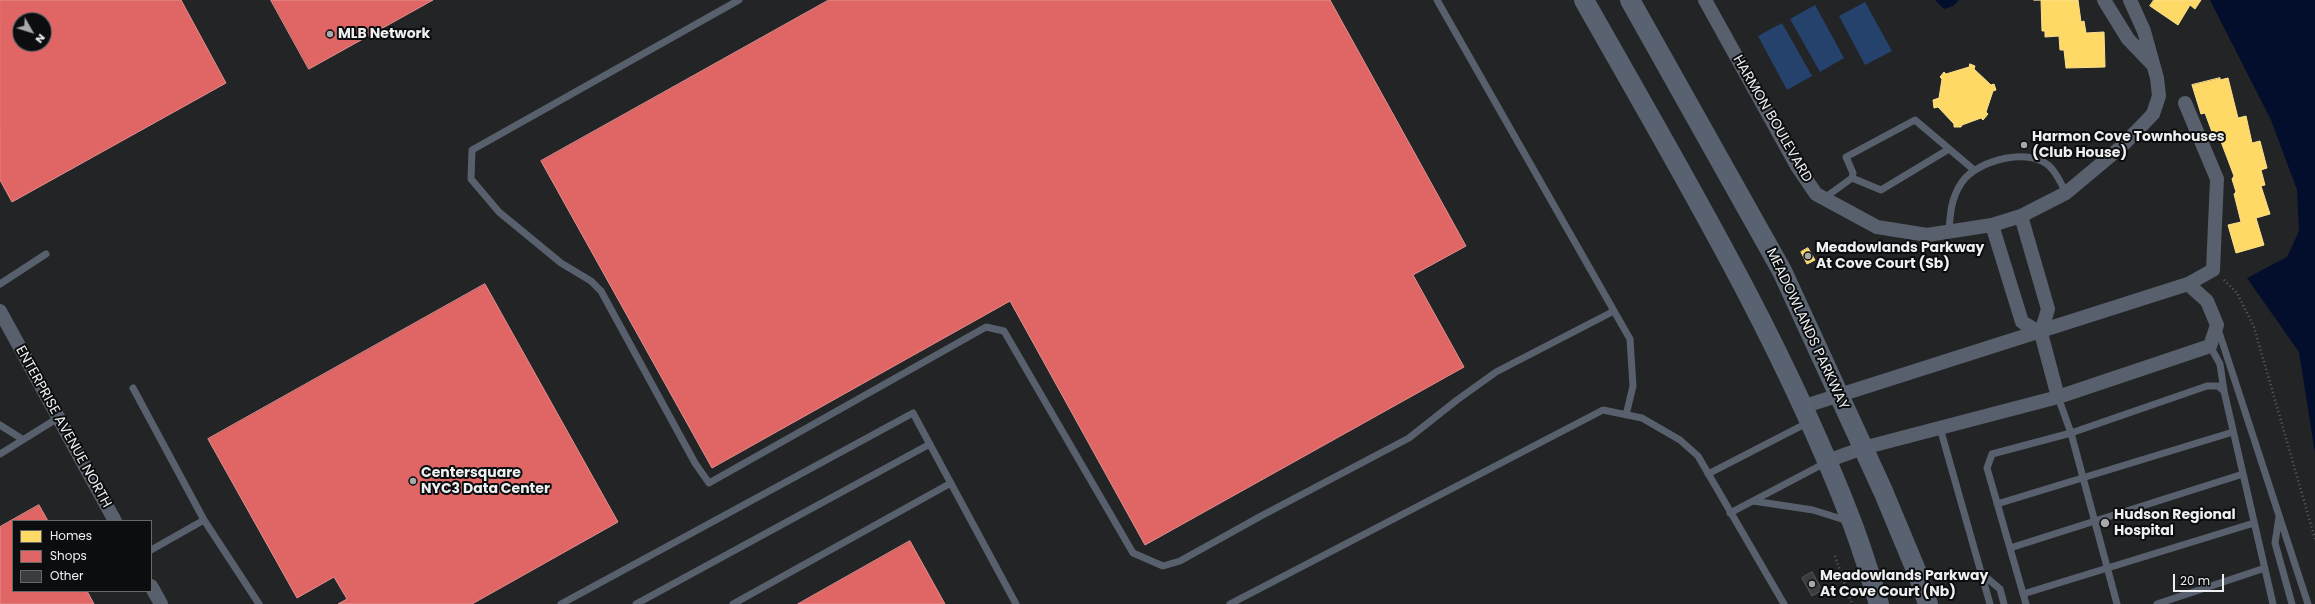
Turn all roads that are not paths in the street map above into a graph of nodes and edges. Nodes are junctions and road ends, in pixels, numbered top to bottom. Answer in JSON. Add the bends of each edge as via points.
{"nodes":[{"id":1,"x":739,"y":0,"type":"edge"},
{"id":2,"x":1437,"y":0,"type":"edge"},
{"id":3,"x":1584,"y":0,"type":"edge"},
{"id":4,"x":1630,"y":0,"type":"edge"},
{"id":5,"x":1704,"y":0,"type":"edge"},
{"id":6,"x":2104,"y":0,"type":"edge"},
{"id":7,"x":2130,"y":0,"type":"edge"},
{"id":8,"x":2152,"y":64,"type":"junction"},
{"id":9,"x":2185,"y":103,"type":"dead end"},
{"id":10,"x":1949,"y":149,"type":"junction"},
{"id":11,"x":1974,"y":170,"type":"junction"},
{"id":12,"x":1852,"y":178,"type":"junction"},
{"id":13,"x":2066,"y":193,"type":"junction"},
{"id":14,"x":1823,"y":199,"type":"junction"},
{"id":15,"x":2021,"y":216,"type":"junction"},
{"id":16,"x":1992,"y":225,"type":"junction"},
{"id":17,"x":1949,"y":232,"type":"junction"},
{"id":18,"x":46,"y":254,"type":"dead end"},
{"id":19,"x":0,"y":284,"type":"edge"},
{"id":20,"x":2188,"y":284,"type":"junction"},
{"id":21,"x":0,"y":311,"type":"edge"},
{"id":22,"x":1614,"y":311,"type":"junction"},
{"id":23,"x":2217,"y":325,"type":"junction"},
{"id":24,"x":2042,"y":332,"type":"junction"},
{"id":25,"x":2210,"y":346,"type":"junction"},
{"id":26,"x":133,"y":388,"type":"dead end"},
{"id":27,"x":2224,"y":391,"type":"junction"},
{"id":28,"x":1838,"y":395,"type":"junction"},
{"id":29,"x":2058,"y":397,"type":"junction"},
{"id":30,"x":1626,"y":415,"type":"junction"},
{"id":31,"x":1806,"y":415,"type":"junction"},
{"id":32,"x":58,"y":418,"type":"junction"},
{"id":33,"x":0,"y":425,"type":"edge"},
{"id":34,"x":1940,"y":428,"type":"junction"},
{"id":35,"x":2233,"y":432,"type":"junction"},
{"id":36,"x":2071,"y":433,"type":"junction"},
{"id":37,"x":22,"y":438,"type":"junction"},
{"id":38,"x":930,"y":444,"type":"junction"},
{"id":39,"x":1863,"y":448,"type":"junction"},
{"id":40,"x":0,"y":454,"type":"edge"},
{"id":41,"x":1827,"y":461,"type":"junction"},
{"id":42,"x":1708,"y":474,"type":"junction"},
{"id":43,"x":2243,"y":474,"type":"junction"},
{"id":44,"x":2082,"y":477,"type":"junction"},
{"id":45,"x":951,"y":483,"type":"junction"},
{"id":46,"x":1752,"y":501,"type":"junction"},
{"id":47,"x":1997,"y":504,"type":"junction"},
{"id":48,"x":1730,"y":513,"type":"junction"},
{"id":49,"x":2279,"y":515,"type":"junction"},
{"id":50,"x":114,"y":520,"type":"edge"},
{"id":51,"x":204,"y":520,"type":"junction"},
{"id":52,"x":1852,"y":522,"type":"junction"},
{"id":53,"x":2095,"y":523,"type":"junction"},
{"id":54,"x":2254,"y":523,"type":"junction"},
{"id":55,"x":2010,"y":548,"type":"junction"},
{"id":56,"x":152,"y":549,"type":"edge"},
{"id":57,"x":2265,"y":568,"type":"junction"},
{"id":58,"x":2108,"y":569,"type":"junction"},
{"id":59,"x":1981,"y":573,"type":"junction"},
{"id":60,"x":152,"y":588,"type":"edge"},
{"id":61,"x":2023,"y":594,"type":"junction"},
{"id":62,"x":161,"y":604,"type":"edge"},
{"id":63,"x":259,"y":604,"type":"edge"},
{"id":64,"x":563,"y":604,"type":"edge"},
{"id":65,"x":636,"y":604,"type":"edge"},
{"id":66,"x":733,"y":604,"type":"edge"},
{"id":67,"x":1016,"y":604,"type":"edge"},
{"id":68,"x":1230,"y":604,"type":"edge"},
{"id":69,"x":1784,"y":604,"type":"edge"},
{"id":70,"x":1879,"y":604,"type":"edge"},
{"id":71,"x":1928,"y":604,"type":"edge"},
{"id":72,"x":1990,"y":604,"type":"edge"},
{"id":73,"x":2004,"y":604,"type":"edge"},
{"id":74,"x":2026,"y":604,"type":"edge"},
{"id":75,"x":2117,"y":604,"type":"edge"},
{"id":76,"x":2157,"y":604,"type":"edge"},
{"id":77,"x":2273,"y":604,"type":"edge"},
{"id":78,"x":2292,"y":604,"type":"edge"},
{"id":79,"x":2308,"y":604,"type":"edge"}],
"edges":[{"from":1,"to":22,"type":"lane","via":[[472,150],[471,178],[499,212],[601,291],[695,463],[709,483],[986,327],[1004,331],[1133,553],[1163,566],[1180,561],[1409,438],[1496,372]]},
{"from":2,"to":22,"type":"lane"},
{"from":3,"to":31,"type":"main road","via":[[1752,302]]},
{"from":4,"to":28,"type":"main road","name":"MEADOWLANDS PARKWAY","via":[[1782,271]]},
{"from":5,"to":14,"type":"street","name":"HARMON BOULEVARD","via":[[1797,166],[1816,194]]},
{"from":6,"to":8,"type":"street","via":[[2128,39]]},
{"from":7,"to":8,"type":"street","name":"HARMON BOULEVARD","via":[[2144,31]]},
{"from":8,"to":13,"type":"street","name":"HARMON BOULEVARD","via":[[2159,86],[2153,114],[2122,147]]},
{"from":9,"to":20,"type":"street","via":[[2217,179],[2214,270]]},
{"from":10,"to":11,"type":"lane"},
{"from":10,"to":12,"type":"lane","via":[[1881,190]]},
{"from":10,"to":12,"type":"lane","via":[[1915,120],[1846,157],[1853,173]]},
{"from":11,"to":13,"type":"lane","via":[[2019,156],[2035,157],[2052,168]]},
{"from":11,"to":17,"type":"lane","via":[[1962,182],[1951,204]]},
{"from":12,"to":14,"type":"lane"},
{"from":13,"to":15,"type":"street","name":"HARMON BOULEVARD"},
{"from":14,"to":17,"type":"street","name":"HARMON BOULEVARD","via":[[1877,227],[1927,235]]},
{"from":15,"to":16,"type":"street","name":"HARMON BOULEVARD"},
{"from":15,"to":24,"type":"street","via":[[2048,309]]},
{"from":16,"to":17,"type":"street","name":"HARMON BOULEVARD"},
{"from":16,"to":24,"type":"street","via":[[2022,322]]},
{"from":18,"to":19,"type":"lane"},
{"from":20,"to":23,"type":"street","via":[[2207,301]]},
{"from":20,"to":24,"type":"street"},
{"from":21,"to":32,"type":"street","name":"ENTERPRISE AVENUE NORTH"},
{"from":22,"to":30,"type":"lane","via":[[1630,339],[1633,386]]},
{"from":23,"to":25,"type":"street"},
{"from":23,"to":49,"type":"lane"},
{"from":24,"to":28,"type":"street"},
{"from":24,"to":29,"type":"street"},
{"from":25,"to":27,"type":"lane","via":[[2220,364]]},
{"from":25,"to":29,"type":"street"},
{"from":26,"to":51,"type":"lane"},
{"from":27,"to":35,"type":"lane"},
{"from":27,"to":36,"type":"lane","via":[[2218,386],[2208,386]]},
{"from":28,"to":31,"type":"street"},
{"from":28,"to":39,"type":"main road","name":"MEADOWLANDS PARKWAY"},
{"from":29,"to":34,"type":"street"},
{"from":29,"to":36,"type":"lane"},
{"from":30,"to":42,"type":"lane","via":[[1642,418],[1680,440],[1698,456]]},
{"from":30,"to":68,"type":"lane","via":[[1602,410]]},
{"from":31,"to":41,"type":"main road"},
{"from":31,"to":42,"type":"lane"},
{"from":32,"to":37,"type":"lane"},
{"from":32,"to":50,"type":"street","name":"ENTERPRISE AVENUE NORTH"},
{"from":33,"to":37,"type":"lane"},
{"from":34,"to":39,"type":"street"},
{"from":34,"to":59,"type":"lane"},
{"from":35,"to":43,"type":"lane"},
{"from":35,"to":44,"type":"lane"},
{"from":36,"to":44,"type":"lane"},
{"from":36,"to":47,"type":"lane","via":[[1992,454],[1987,468]]},
{"from":37,"to":40,"type":"lane"},
{"from":38,"to":45,"type":"lane"},
{"from":38,"to":64,"type":"lane","via":[[913,413]]},
{"from":38,"to":65,"type":"lane"},
{"from":39,"to":41,"type":"street"},
{"from":39,"to":71,"type":"main road","name":"MEADOWLANDS PARKWAY","via":[[1883,490]]},
{"from":41,"to":46,"type":"lane"},
{"from":41,"to":52,"type":"main road"},
{"from":42,"to":48,"type":"lane"},
{"from":43,"to":53,"type":"lane"},
{"from":43,"to":54,"type":"lane"},
{"from":44,"to":47,"type":"lane"},
{"from":44,"to":53,"type":"lane"},
{"from":45,"to":66,"type":"lane"},
{"from":45,"to":67,"type":"lane"},
{"from":46,"to":48,"type":"lane"},
{"from":46,"to":52,"type":"lane","via":[[1813,510]]},
{"from":47,"to":55,"type":"lane"},
{"from":48,"to":69,"type":"lane","via":[[1755,551]]},
{"from":49,"to":78,"type":"lane","via":[[2275,543]]},
{"from":49,"to":79,"type":"lane"},
{"from":51,"to":56,"type":"lane"},
{"from":51,"to":63,"type":"lane"},
{"from":52,"to":70,"type":"main road"},
{"from":53,"to":55,"type":"lane"},
{"from":53,"to":58,"type":"lane"},
{"from":54,"to":57,"type":"lane"},
{"from":54,"to":58,"type":"lane"},
{"from":55,"to":61,"type":"lane"},
{"from":57,"to":76,"type":"lane"},
{"from":57,"to":77,"type":"lane"},
{"from":58,"to":61,"type":"lane"},
{"from":58,"to":75,"type":"lane"},
{"from":59,"to":72,"type":"lane"},
{"from":59,"to":73,"type":"lane","via":[[2000,589]]},
{"from":60,"to":62,"type":"street"},
{"from":61,"to":74,"type":"lane"}]}
